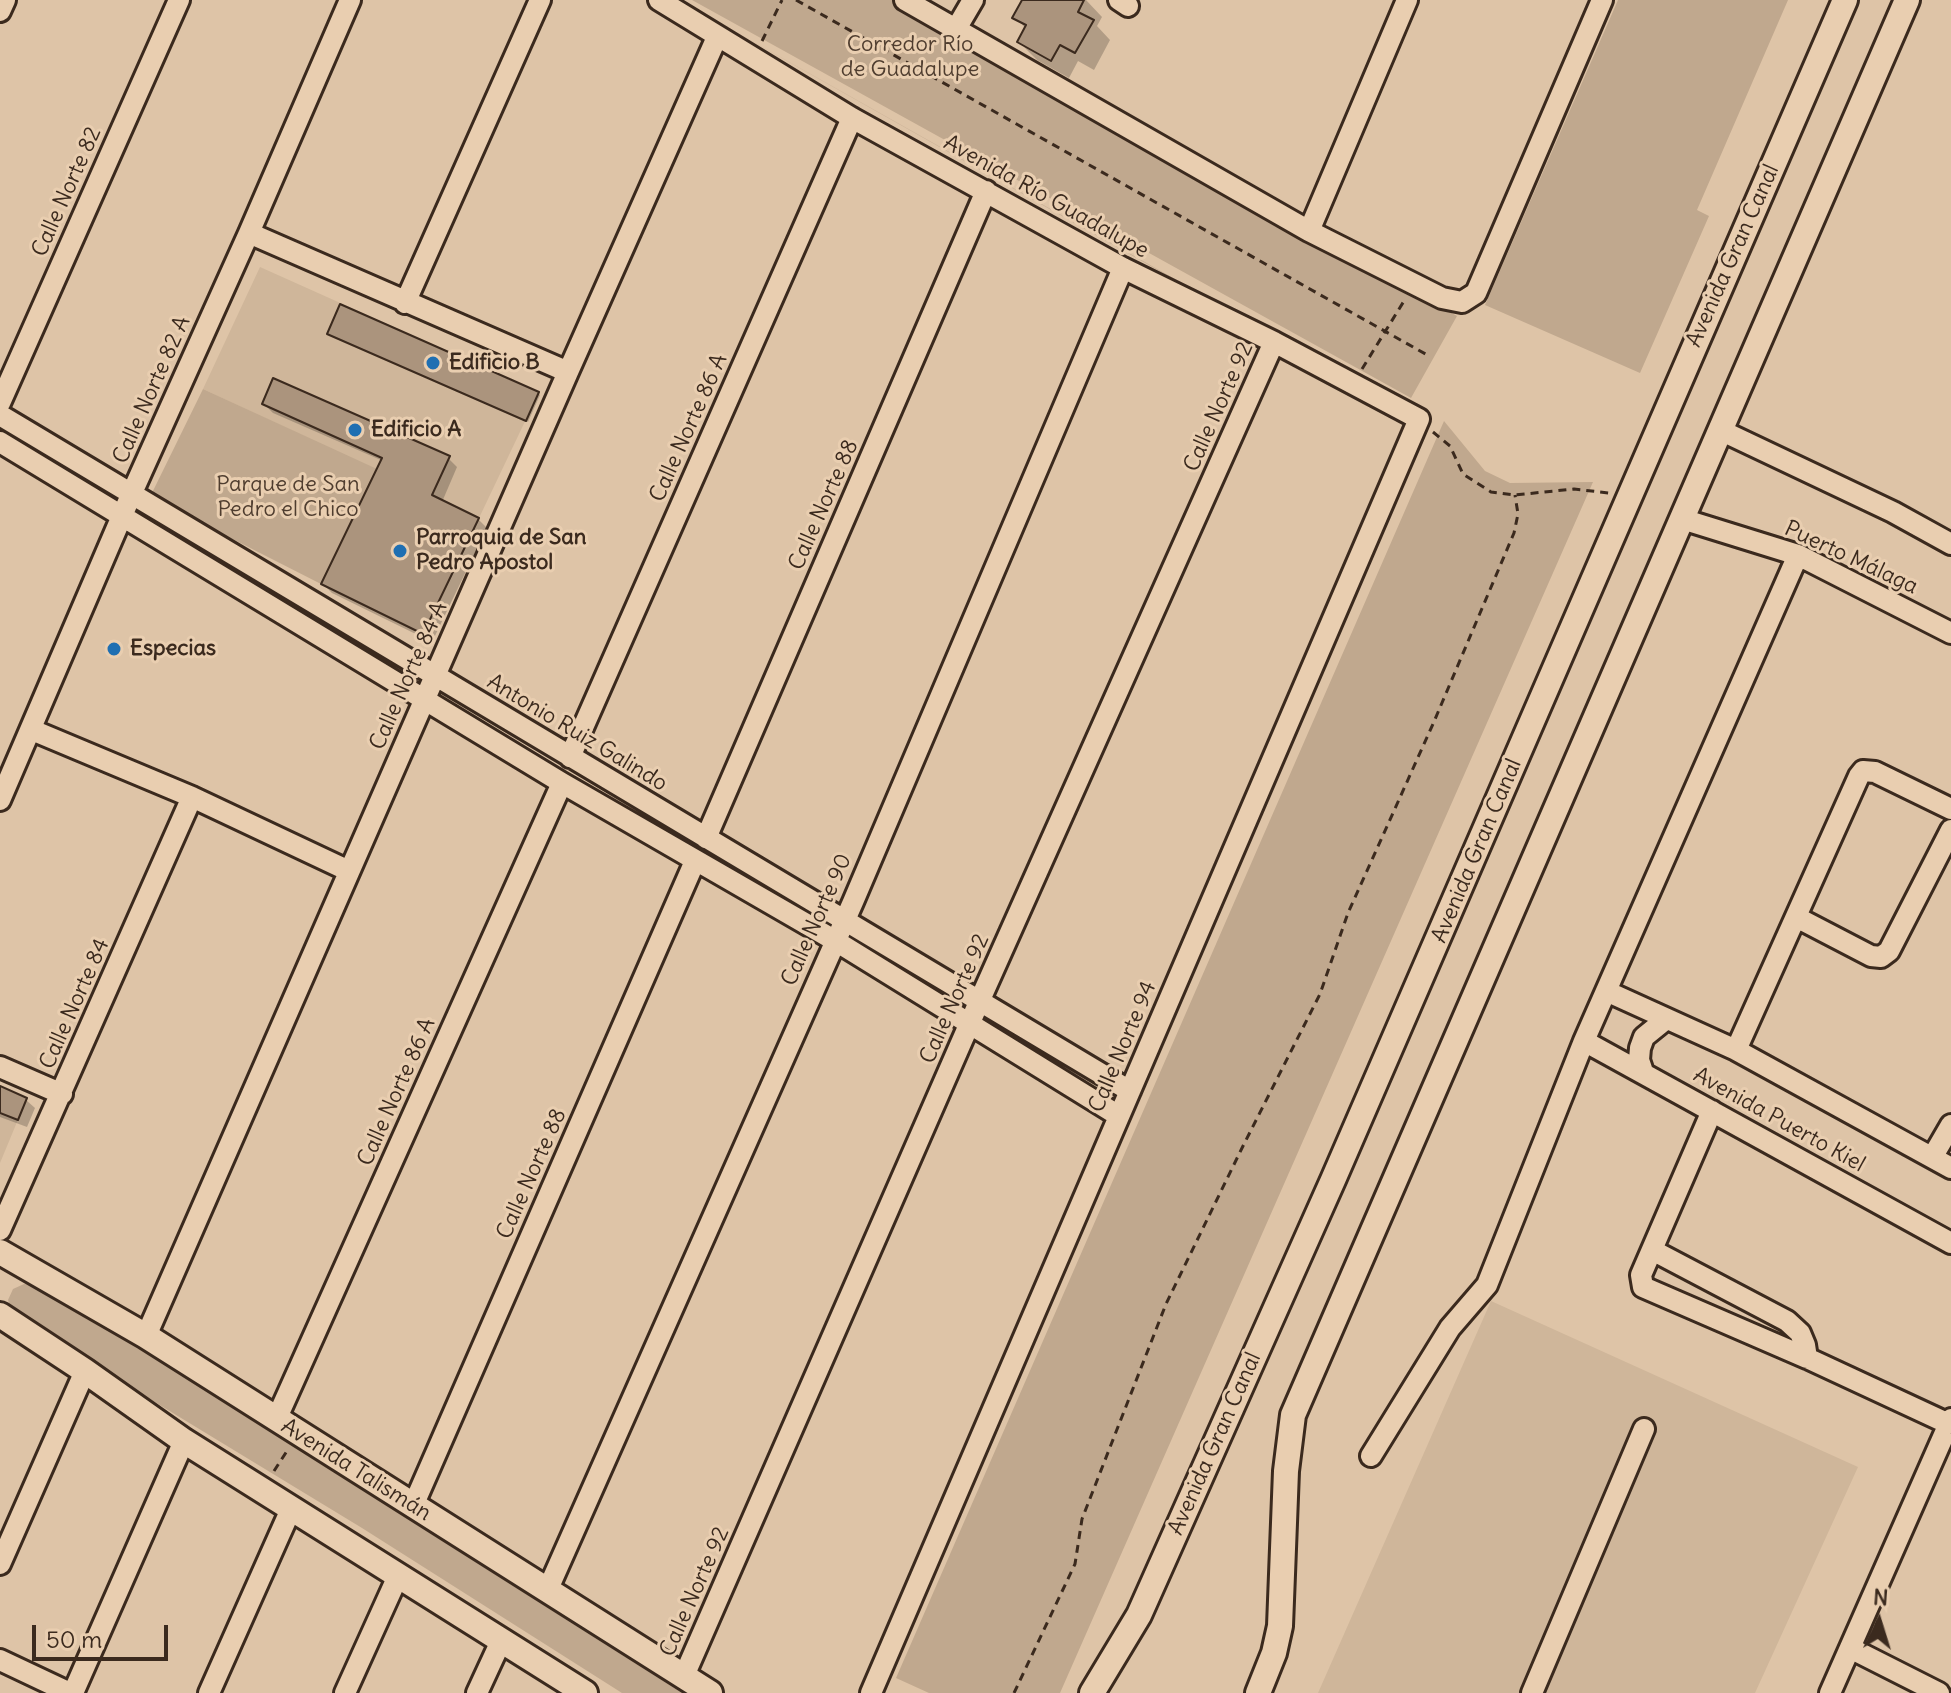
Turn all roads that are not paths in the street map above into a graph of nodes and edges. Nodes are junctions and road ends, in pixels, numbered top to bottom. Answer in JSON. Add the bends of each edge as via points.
{"nodes":[{"id":1,"x":5,"y":0,"type":"edge"},
{"id":2,"x":179,"y":0,"type":"edge"},
{"id":3,"x":350,"y":0,"type":"edge"},
{"id":4,"x":540,"y":0,"type":"edge"},
{"id":5,"x":659,"y":0,"type":"edge"},
{"id":6,"x":905,"y":0,"type":"edge"},
{"id":7,"x":973,"y":0,"type":"edge"},
{"id":8,"x":1407,"y":0,"type":"edge"},
{"id":9,"x":1602,"y":0,"type":"edge"},
{"id":10,"x":1845,"y":0,"type":"edge"},
{"id":11,"x":1907,"y":0,"type":"edge"},
{"id":12,"x":0,"y":11,"type":"edge"},
{"id":13,"x":956,"y":29,"type":"junction"},
{"id":14,"x":717,"y":37,"type":"junction"},
{"id":15,"x":852,"y":118,"type":"junction"},
{"id":16,"x":986,"y":191,"type":"junction"},
{"id":17,"x":1309,"y":231,"type":"junction"},
{"id":18,"x":249,"y":233,"type":"junction"},
{"id":19,"x":1123,"y":268,"type":"junction"},
{"id":20,"x":405,"y":303,"type":"junction"},
{"id":21,"x":1274,"y":342,"type":"junction"},
{"id":22,"x":568,"y":372,"type":"junction"},
{"id":23,"x":0,"y":403,"type":"edge"},
{"id":24,"x":0,"y":415,"type":"edge"},
{"id":25,"x":1419,"y":419,"type":"joint"},
{"id":26,"x":1720,"y":430,"type":"junction"},
{"id":27,"x":0,"y":442,"type":"edge"},
{"id":28,"x":131,"y":495,"type":"junction"},
{"id":29,"x":123,"y":516,"type":"junction"},
{"id":30,"x":1682,"y":519,"type":"junction"},
{"id":31,"x":1951,"y":544,"type":"edge"},
{"id":32,"x":1798,"y":555,"type":"junction"},
{"id":33,"x":1951,"y":633,"type":"edge"},
{"id":34,"x":436,"y":678,"type":"junction"},
{"id":35,"x":426,"y":700,"type":"junction"},
{"id":36,"x":32,"y":730,"type":"junction"},
{"id":37,"x":570,"y":757,"type":"junction"},
{"id":38,"x":562,"y":783,"type":"junction"},
{"id":39,"x":192,"y":797,"type":"junction"},
{"id":40,"x":0,"y":800,"type":"edge"},
{"id":41,"x":1951,"y":809,"type":"edge"},
{"id":42,"x":1951,"y":830,"type":"edge"},
{"id":43,"x":706,"y":838,"type":"junction"},
{"id":44,"x":695,"y":861,"type":"junction"},
{"id":45,"x":349,"y":871,"type":"junction"},
{"id":46,"x":1796,"y":917,"type":"junction"},
{"id":47,"x":844,"y":919,"type":"junction"},
{"id":48,"x":834,"y":940,"type":"junction"},
{"id":49,"x":1606,"y":991,"type":"junction"},
{"id":50,"x":979,"y":1002,"type":"junction"},
{"id":51,"x":1665,"y":1020,"type":"junction"},
{"id":52,"x":970,"y":1023,"type":"junction"},
{"id":53,"x":1584,"y":1041,"type":"junction"},
{"id":54,"x":1736,"y":1050,"type":"junction"},
{"id":55,"x":0,"y":1067,"type":"edge"},
{"id":56,"x":1643,"y":1072,"type":"junction"},
{"id":57,"x":1130,"y":1091,"type":"junction"},
{"id":58,"x":62,"y":1094,"type":"junction"},
{"id":59,"x":1712,"y":1111,"type":"junction"},
{"id":60,"x":1119,"y":1116,"type":"junction"},
{"id":61,"x":1951,"y":1125,"type":"edge"},
{"id":62,"x":1933,"y":1156,"type":"junction"},
{"id":63,"x":1951,"y":1168,"type":"edge"},
{"id":64,"x":0,"y":1230,"type":"edge"},
{"id":65,"x":1951,"y":1243,"type":"edge"},
{"id":66,"x":1652,"y":1250,"type":"junction"},
{"id":67,"x":0,"y":1252,"type":"edge"},
{"id":68,"x":0,"y":1315,"type":"edge"},
{"id":69,"x":146,"y":1336,"type":"junction"},
{"id":70,"x":1807,"y":1358,"type":"junction"},
{"id":71,"x":85,"y":1371,"type":"junction"},
{"id":72,"x":276,"y":1420,"type":"junction"},
{"id":73,"x":1950,"y":1421,"type":"edge"},
{"id":74,"x":1644,"y":1429,"type":"dead end"},
{"id":75,"x":184,"y":1441,"type":"junction"},
{"id":76,"x":1371,"y":1456,"type":"dead end"},
{"id":77,"x":413,"y":1506,"type":"junction"},
{"id":78,"x":291,"y":1509,"type":"junction"},
{"id":79,"x":0,"y":1564,"type":"edge"},
{"id":80,"x":398,"y":1576,"type":"junction"},
{"id":81,"x":548,"y":1589,"type":"junction"},
{"id":82,"x":501,"y":1641,"type":"junction"},
{"id":83,"x":1850,"y":1648,"type":"junction"},
{"id":84,"x":0,"y":1660,"type":"edge"},
{"id":85,"x":684,"y":1676,"type":"junction"},
{"id":86,"x":72,"y":1693,"type":"edge"},
{"id":87,"x":209,"y":1693,"type":"edge"},
{"id":88,"x":345,"y":1693,"type":"edge"},
{"id":89,"x":477,"y":1693,"type":"edge"},
{"id":90,"x":585,"y":1693,"type":"edge"},
{"id":91,"x":710,"y":1693,"type":"edge"},
{"id":92,"x":871,"y":1693,"type":"edge"},
{"id":93,"x":1092,"y":1693,"type":"edge"},
{"id":94,"x":1258,"y":1693,"type":"edge"},
{"id":95,"x":1532,"y":1693,"type":"edge"},
{"id":96,"x":1830,"y":1693,"type":"edge"},
{"id":97,"x":1939,"y":1693,"type":"edge"}],
"edges":[{"from":1,"to":12,"type":"street"},
{"from":2,"to":23,"type":"street","name":"Calle Norte 82"},
{"from":3,"to":18,"type":"street","name":"Calle Norte 82 A"},
{"from":4,"to":20,"type":"street"},
{"from":5,"to":14,"type":"street","name":"Avenida Río Guadalupe"},
{"from":6,"to":13,"type":"street"},
{"from":7,"to":13,"type":"street"},
{"from":8,"to":17,"type":"street"},
{"from":9,"to":17,"type":"street","via":[[1476,293],[1462,302],[1442,298]]},
{"from":10,"to":93,"type":"main road","name":"Avenida Gran Canal","via":[[1405,1017],[1139,1615]]},
{"from":11,"to":26,"type":"main road"},
{"from":13,"to":17,"type":"street"},
{"from":14,"to":15,"type":"street","name":"Avenida Río Guadalupe"},
{"from":14,"to":22,"type":"street","name":"Calle Norte 84 A"},
{"from":15,"to":16,"type":"street","name":"Avenida Río Guadalupe"},
{"from":15,"to":37,"type":"street","name":"Calle Norte 86 A"},
{"from":16,"to":19,"type":"street","name":"Avenida Río Guadalupe"},
{"from":16,"to":43,"type":"street","name":"Calle Norte 88"},
{"from":18,"to":20,"type":"street"},
{"from":18,"to":28,"type":"street","name":"Calle Norte 82 A"},
{"from":19,"to":21,"type":"street","name":"Avenida Río Guadalupe"},
{"from":19,"to":47,"type":"street","name":"Calle Norte 90"},
{"from":20,"to":22,"type":"street"},
{"from":21,"to":25,"type":"street","name":"Avenida Río Guadalupe"},
{"from":21,"to":50,"type":"street","name":"Calle Norte 92"},
{"from":22,"to":34,"type":"street","name":"Calle Norte 84 A"},
{"from":24,"to":28,"type":"street","name":"Antonio Ruiz Galindo"},
{"from":25,"to":57,"type":"street","name":"Calle Norte 94"},
{"from":26,"to":30,"type":"main road"},
{"from":26,"to":31,"type":"street"},
{"from":27,"to":29,"type":"street"},
{"from":28,"to":29,"type":"street","name":"Calle Norte 82 A"},
{"from":28,"to":34,"type":"street","name":"Antonio Ruiz Galindo"},
{"from":29,"to":35,"type":"street"},
{"from":29,"to":36,"type":"street","name":"Calle Norte 82 A"},
{"from":30,"to":32,"type":"street","name":"Puerto Málaga"},
{"from":30,"to":94,"type":"main road","via":[[1293,1415],[1280,1626]]},
{"from":32,"to":33,"type":"street","name":"Puerto Málaga"},
{"from":32,"to":49,"type":"street"},
{"from":34,"to":35,"type":"street","name":"Calle Norte 84 A"},
{"from":34,"to":37,"type":"street","name":"Antonio Ruiz Galindo"},
{"from":35,"to":38,"type":"street"},
{"from":35,"to":45,"type":"street","name":"Calle Norte 84 A"},
{"from":36,"to":39,"type":"street"},
{"from":36,"to":40,"type":"street","name":"Calle Norte 82 A"},
{"from":37,"to":43,"type":"street","name":"Antonio Ruiz Galindo"},
{"from":38,"to":44,"type":"street"},
{"from":38,"to":72,"type":"street","name":"Calle Norte 86 A"},
{"from":39,"to":45,"type":"street"},
{"from":39,"to":58,"type":"street","name":"Calle Norte 84"},
{"from":41,"to":46,"type":"street","via":[[1863,771]]},
{"from":42,"to":46,"type":"street","via":[[1886,955],[1871,956]]},
{"from":43,"to":47,"type":"street","name":"Antonio Ruiz Galindo"},
{"from":44,"to":48,"type":"street"},
{"from":44,"to":77,"type":"street","name":"Calle Norte 88"},
{"from":45,"to":69,"type":"street","name":"Calle Norte 84 A"},
{"from":46,"to":54,"type":"street"},
{"from":47,"to":48,"type":"street","name":"Calle Norte 90"},
{"from":47,"to":50,"type":"street","name":"Antonio Ruiz Galindo"},
{"from":48,"to":52,"type":"street"},
{"from":48,"to":81,"type":"street","name":"Calle Norte 90"},
{"from":49,"to":51,"type":"street","name":"Avenida Puerto Kiel"},
{"from":49,"to":53,"type":"street"},
{"from":50,"to":52,"type":"street","name":"Calle Norte 92"},
{"from":50,"to":57,"type":"street","name":"Antonio Ruiz Galindo"},
{"from":51,"to":54,"type":"street","name":"Avenida Puerto Kiel"},
{"from":51,"to":56,"type":"street","via":[[1644,1037],[1639,1060]]},
{"from":52,"to":60,"type":"street"},
{"from":52,"to":85,"type":"street","name":"Calle Norte 92"},
{"from":53,"to":56,"type":"street","name":"Avenida Puerto Kiel"},
{"from":53,"to":76,"type":"street","via":[[1487,1285],[1450,1328]]},
{"from":54,"to":62,"type":"street","name":"Avenida Puerto Kiel"},
{"from":55,"to":58,"type":"street"},
{"from":56,"to":59,"type":"street","name":"Avenida Puerto Kiel"},
{"from":57,"to":60,"type":"street","name":"Calle Norte 94"},
{"from":58,"to":64,"type":"street","name":"Calle Norte 84"},
{"from":59,"to":65,"type":"street","name":"Avenida Puerto Kiel"},
{"from":59,"to":66,"type":"street"},
{"from":60,"to":92,"type":"street","name":"Calle Norte 94"},
{"from":61,"to":62,"type":"street"},
{"from":62,"to":63,"type":"street","name":"Avenida Puerto Kiel"},
{"from":66,"to":70,"type":"street","via":[[1787,1321],[1800,1333]]},
{"from":66,"to":70,"type":"street","via":[[1641,1275],[1643,1287]]},
{"from":67,"to":69,"type":"main road","name":"Avenida Talismán"},
{"from":68,"to":71,"type":"main road"},
{"from":69,"to":72,"type":"main road","name":"Avenida Talismán"},
{"from":70,"to":73,"type":"street"},
{"from":71,"to":75,"type":"main road"},
{"from":71,"to":79,"type":"street"},
{"from":72,"to":77,"type":"main road","name":"Avenida Talismán"},
{"from":73,"to":83,"type":"street"},
{"from":74,"to":95,"type":"street"},
{"from":75,"to":78,"type":"main road"},
{"from":75,"to":86,"type":"street"},
{"from":77,"to":81,"type":"main road","name":"Avenida Talismán"},
{"from":78,"to":80,"type":"main road"},
{"from":78,"to":87,"type":"street"},
{"from":80,"to":82,"type":"main road"},
{"from":80,"to":88,"type":"street"},
{"from":81,"to":85,"type":"main road","name":"Avenida Talismán"},
{"from":82,"to":89,"type":"street"},
{"from":82,"to":90,"type":"main road"},
{"from":83,"to":96,"type":"street"},
{"from":83,"to":97,"type":"street"},
{"from":84,"to":86,"type":"street"},
{"from":85,"to":91,"type":"main road","name":"Avenida Talismán"}]}
